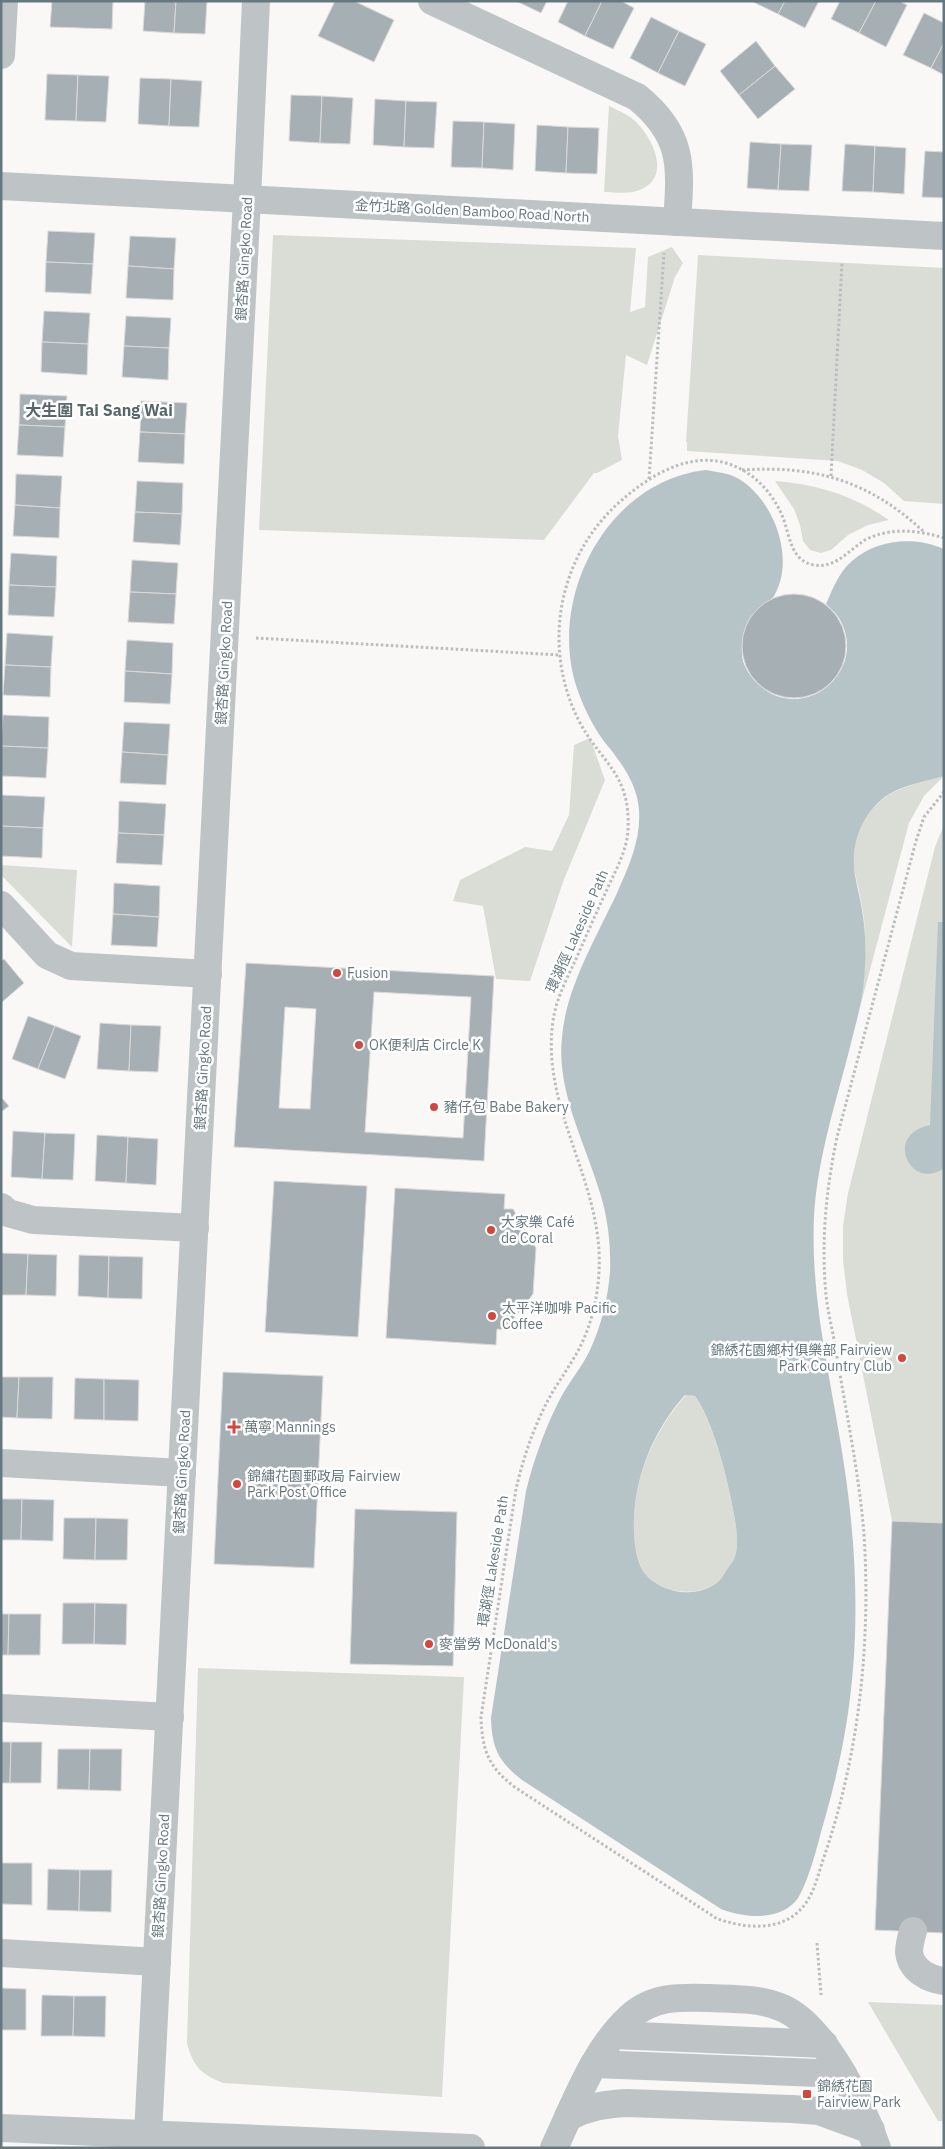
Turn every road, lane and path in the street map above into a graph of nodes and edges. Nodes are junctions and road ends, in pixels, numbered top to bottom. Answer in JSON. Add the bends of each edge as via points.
{"nodes":[{"id":1,"x":4,"y":1,"type":"edge"},
{"id":2,"x":256,"y":1,"type":"edge"},
{"id":3,"x":432,"y":1,"type":"edge"},
{"id":4,"x":1,"y":55,"type":"edge"},
{"id":5,"x":1,"y":186,"type":"edge"},
{"id":6,"x":247,"y":199,"type":"junction"},
{"id":7,"x":672,"y":222,"type":"junction"},
{"id":8,"x":843,"y":231,"type":"junction"},
{"id":9,"x":944,"y":236,"type":"edge"},
{"id":10,"x":742,"y":470,"type":"junction"},
{"id":11,"x":831,"y":476,"type":"junction"},
{"id":12,"x":649,"y":480,"type":"junction"},
{"id":13,"x":924,"y":532,"type":"junction"},
{"id":14,"x":944,"y":538,"type":"edge"},
{"id":15,"x":225,"y":636,"type":"junction"},
{"id":16,"x":560,"y":655,"type":"junction"},
{"id":17,"x":944,"y":792,"type":"edge"},
{"id":18,"x":1,"y":905,"type":"edge"},
{"id":19,"x":208,"y":974,"type":"junction"},
{"id":20,"x":1,"y":1208,"type":"edge"},
{"id":21,"x":195,"y":1228,"type":"junction"},
{"id":22,"x":1,"y":1463,"type":"edge"},
{"id":23,"x":182,"y":1473,"type":"junction"},
{"id":24,"x":1,"y":1708,"type":"edge"},
{"id":25,"x":170,"y":1717,"type":"junction"},
{"id":26,"x":913,"y":1931,"type":"dead end"},
{"id":27,"x":1,"y":1953,"type":"edge"},
{"id":28,"x":157,"y":1962,"type":"junction"},
{"id":29,"x":944,"y":1981,"type":"edge"},
{"id":30,"x":614,"y":2034,"type":"junction"},
{"id":31,"x":824,"y":2044,"type":"junction"},
{"id":32,"x":594,"y":2064,"type":"junction"},
{"id":33,"x":844,"y":2074,"type":"junction"},
{"id":34,"x":568,"y":2117,"type":"junction"},
{"id":35,"x":1,"y":2128,"type":"edge"},
{"id":36,"x":148,"y":2134,"type":"junction"},
{"id":37,"x":874,"y":2139,"type":"edge"},
{"id":38,"x":471,"y":2148,"type":"edge"},
{"id":39,"x":554,"y":2148,"type":"edge"}],
"edges":[{"from":1,"to":4,"type":"street"},
{"from":2,"to":6,"type":"street","name":"銀杏路 Gingko Road"},
{"from":3,"to":7,"type":"street","via":[[637,97],[652,109],[669,133],[678,161],[680,181]]},
{"from":5,"to":6,"type":"street","name":"金竹北路 Golden Bamboo Road North"},
{"from":6,"to":7,"type":"street","name":"金竹北路 Golden Bamboo Road North"},
{"from":6,"to":15,"type":"street","name":"銀杏路 Gingko Road"},
{"from":7,"to":8,"type":"street","name":"金竹北路 Golden Bamboo Road North"},
{"from":7,"to":12,"type":"path"},
{"from":8,"to":9,"type":"street","name":"金竹北路 Golden Bamboo Road North"},
{"from":8,"to":11,"type":"path"},
{"from":10,"to":11,"type":"path","via":[[802,470]]},
{"from":10,"to":12,"type":"path","name":"環湖徑 Lakeside Path","via":[[725,462],[706,460],[688,462]]},
{"from":10,"to":13,"type":"path","name":"環湖徑 Lakeside Path","via":[[757,479],[770,494],[784,519],[791,546],[797,555],[816,566],[837,562],[869,538],[896,531]]},
{"from":11,"to":13,"type":"path","via":[[881,498]]},
{"from":12,"to":16,"type":"path","name":"環湖徑 Lakeside Path","via":[[615,505],[600,521],[576,559],[560,612]]},
{"from":13,"to":14,"type":"path","name":"環湖徑 Lakeside Path"},
{"from":15,"to":16,"type":"path"},
{"from":15,"to":19,"type":"street","name":"銀杏路 Gingko Road"},
{"from":16,"to":17,"type":"path","name":"環湖徑 Lakeside Path","via":[[568,695],[579,720],[623,786],[628,810],[628,835],[621,859],[562,989],[551,1039],[555,1090],[596,1221],[599,1273],[590,1323],[580,1347],[552,1392],[524,1455],[481,1717],[481,1738],[488,1758],[500,1776],[516,1788],[716,1918],[733,1925],[768,1926],[797,1914],[808,1902],[829,1844],[857,1720],[864,1658],[864,1532],[827,1296],[824,1216],[837,1137],[916,841],[924,818]]},
{"from":18,"to":19,"type":"street","via":[[47,955],[71,966]]},
{"from":19,"to":21,"type":"street","name":"銀杏路 Gingko Road"},
{"from":20,"to":21,"type":"street","via":[[33,1220]]},
{"from":21,"to":23,"type":"street","name":"銀杏路 Gingko Road"},
{"from":22,"to":23,"type":"street"},
{"from":23,"to":25,"type":"street","name":"銀杏路 Gingko Road"},
{"from":24,"to":25,"type":"street"},
{"from":25,"to":28,"type":"street","name":"銀杏路 Gingko Road"},
{"from":26,"to":29,"type":"street","via":[[909,1953],[914,1964],[930,1979]]},
{"from":27,"to":28,"type":"street"},
{"from":28,"to":36,"type":"street","name":"銀杏路 Gingko Road"},
{"from":30,"to":31,"type":"street"},
{"from":30,"to":31,"type":"street","via":[[631,2016],[654,2003],[676,1996],[757,2001],[782,2007]]},
{"from":30,"to":32,"type":"street"},
{"from":31,"to":33,"type":"street"},
{"from":32,"to":33,"type":"street"},
{"from":32,"to":34,"type":"street"},
{"from":33,"to":37,"type":"street"},
{"from":34,"to":37,"type":"street","via":[[584,2109],[619,2103],[792,2108],[819,2111]]},
{"from":34,"to":39,"type":"street"},
{"from":35,"to":36,"type":"street"},
{"from":36,"to":38,"type":"street"}]}
